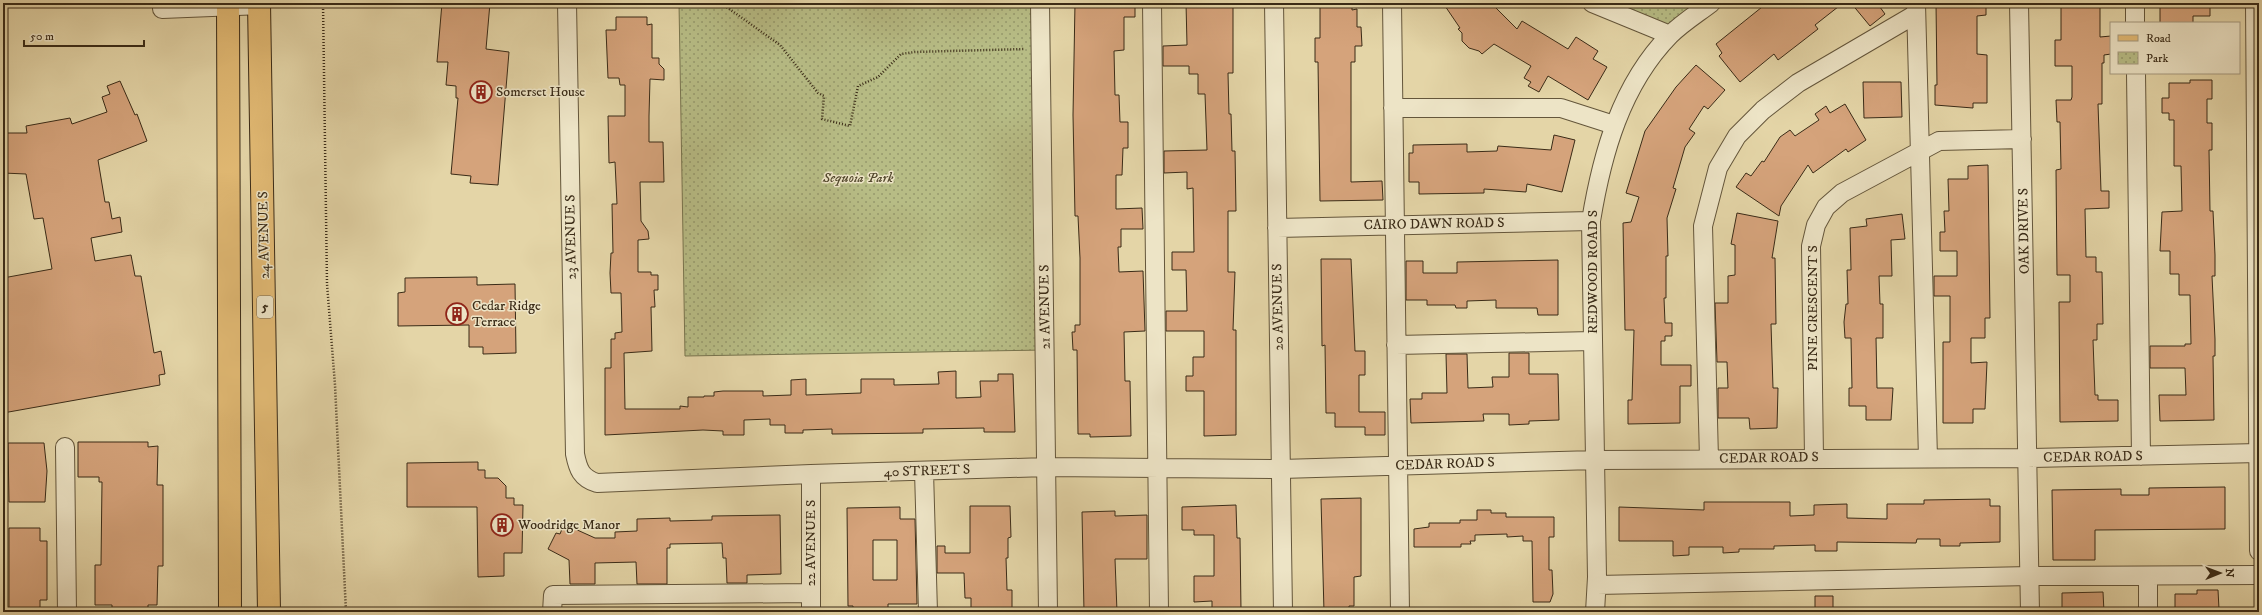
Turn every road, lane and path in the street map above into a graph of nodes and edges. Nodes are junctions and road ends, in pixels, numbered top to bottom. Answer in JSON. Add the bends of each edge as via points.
{"nodes":[{"id":1,"x":162,"y":3,"type":"edge"},
{"id":2,"x":323,"y":3,"type":"edge"},
{"id":3,"x":1040,"y":3,"type":"edge"},
{"id":4,"x":1152,"y":3,"type":"edge"},
{"id":5,"x":1274,"y":3,"type":"edge"},
{"id":6,"x":1392,"y":3,"type":"edge"},
{"id":7,"x":1592,"y":3,"type":"edge"},
{"id":8,"x":1711,"y":3,"type":"edge"},
{"id":9,"x":2020,"y":3,"type":"edge"},
{"id":10,"x":2134,"y":3,"type":"edge"},
{"id":11,"x":2255,"y":3,"type":"edge"},
{"id":12,"x":259,"y":4,"type":"edge"},
{"id":13,"x":567,"y":4,"type":"edge"},
{"id":14,"x":228,"y":5,"type":"edge"},
{"id":15,"x":1916,"y":8,"type":"edge"},
{"id":16,"x":2135,"y":22,"type":"edge"},
{"id":17,"x":1670,"y":35,"type":"junction"},
{"id":18,"x":1040,"y":48,"type":"junction"},
{"id":19,"x":2136,"y":74,"type":"edge"},
{"id":20,"x":1393,"y":108,"type":"junction"},
{"id":21,"x":1614,"y":125,"type":"junction"},
{"id":22,"x":2022,"y":138,"type":"junction"},
{"id":23,"x":1920,"y":151,"type":"junction"},
{"id":24,"x":2257,"y":215,"type":"edge"},
{"id":25,"x":1591,"y":221,"type":"junction"},
{"id":26,"x":1394,"y":225,"type":"junction"},
{"id":27,"x":1277,"y":228,"type":"junction"},
{"id":28,"x":2258,"y":336,"type":"edge"},
{"id":29,"x":1593,"y":341,"type":"junction"},
{"id":30,"x":1396,"y":345,"type":"junction"},
{"id":31,"x":65,"y":447,"type":"dead end"},
{"id":32,"x":2258,"y":453,"type":"edge"},
{"id":33,"x":2141,"y":456,"type":"junction"},
{"id":34,"x":1814,"y":458,"type":"junction"},
{"id":35,"x":1928,"y":458,"type":"junction"},
{"id":36,"x":2028,"y":458,"type":"junction"},
{"id":37,"x":1709,"y":459,"type":"junction"},
{"id":38,"x":1595,"y":460,"type":"junction"},
{"id":39,"x":1398,"y":466,"type":"junction"},
{"id":40,"x":1047,"y":467,"type":"junction"},
{"id":41,"x":1159,"y":468,"type":"junction"},
{"id":42,"x":1281,"y":469,"type":"junction"},
{"id":43,"x":579,"y":470,"type":"joint"},
{"id":44,"x":924,"y":471,"type":"junction"},
{"id":45,"x":811,"y":474,"type":"junction"},
{"id":46,"x":2259,"y":551,"type":"edge"},
{"id":47,"x":2259,"y":575,"type":"edge"},
{"id":48,"x":2030,"y":576,"type":"junction"},
{"id":49,"x":2148,"y":576,"type":"junction"},
{"id":50,"x":1597,"y":585,"type":"junction"},
{"id":51,"x":811,"y":593,"type":"junction"},
{"id":52,"x":67,"y":612,"type":"edge"},
{"id":53,"x":230,"y":612,"type":"edge"},
{"id":54,"x":269,"y":612,"type":"edge"},
{"id":55,"x":346,"y":612,"type":"edge"},
{"id":56,"x":552,"y":612,"type":"edge"},
{"id":57,"x":811,"y":612,"type":"edge"},
{"id":58,"x":928,"y":612,"type":"edge"},
{"id":59,"x":1048,"y":612,"type":"edge"},
{"id":60,"x":1159,"y":612,"type":"edge"},
{"id":61,"x":1283,"y":612,"type":"edge"},
{"id":62,"x":1400,"y":612,"type":"edge"},
{"id":63,"x":1595,"y":612,"type":"edge"},
{"id":64,"x":2030,"y":612,"type":"edge"},
{"id":65,"x":2148,"y":612,"type":"edge"}],
"edges":[{"from":1,"to":14,"type":"street","via":[[162,9]]},
{"from":2,"to":55,"type":"path","via":[[327,284],[335,385]]},
{"from":3,"to":18,"type":"street","name":"21 AVENUE S"},
{"from":4,"to":41,"type":"street"},
{"from":5,"to":27,"type":"street","name":"20 AVENUE S"},
{"from":6,"to":20,"type":"street"},
{"from":7,"to":17,"type":"street"},
{"from":8,"to":17,"type":"street","name":"REDWOOD ROAD S"},
{"from":9,"to":22,"type":"street","name":"OAK DRIVE S"},
{"from":10,"to":16,"type":"street"},
{"from":11,"to":24,"type":"street"},
{"from":12,"to":14,"type":"street"},
{"from":12,"to":54,"type":"main road","name":"24 AVENUE S","number":"5"},
{"from":13,"to":18,"type":"path","via":[[721,3],[780,45],[818,93],[824,96],[822,119],[850,126],[858,86],[878,77],[901,54]]},
{"from":13,"to":43,"type":"street","name":"23 AVENUE S","via":[[575,454]]},
{"from":14,"to":53,"type":"main road"},
{"from":15,"to":23,"type":"street"},
{"from":15,"to":37,"type":"street","via":[[1798,83],[1763,110],[1738,136],[1718,168],[1703,226]]},
{"from":17,"to":21,"type":"street","name":"REDWOOD ROAD S","via":[[1645,67]]},
{"from":18,"to":40,"type":"street","name":"21 AVENUE S"},
{"from":19,"to":33,"type":"street"},
{"from":20,"to":21,"type":"street","via":[[1561,108]]},
{"from":20,"to":26,"type":"street"},
{"from":21,"to":25,"type":"street","name":"REDWOOD ROAD S","via":[[1604,152]]},
{"from":22,"to":23,"type":"street","name":"PINE CRESCENT S","via":[[1939,141]]},
{"from":22,"to":36,"type":"street","name":"OAK DRIVE S"},
{"from":23,"to":34,"type":"street","name":"PINE CRESCENT S","via":[[1842,193],[1826,207],[1816,225],[1811,246]]},
{"from":23,"to":35,"type":"street"},
{"from":24,"to":28,"type":"street"},
{"from":25,"to":26,"type":"street","name":"CAIRO DAWN ROAD S"},
{"from":25,"to":29,"type":"street","name":"REDWOOD ROAD S"},
{"from":26,"to":27,"type":"street","name":"CAIRO DAWN ROAD S"},
{"from":26,"to":30,"type":"street"},
{"from":27,"to":42,"type":"street","name":"20 AVENUE S"},
{"from":28,"to":32,"type":"street"},
{"from":29,"to":30,"type":"street"},
{"from":29,"to":38,"type":"street","name":"REDWOOD ROAD S"},
{"from":30,"to":39,"type":"street"},
{"from":31,"to":52,"type":"street"},
{"from":32,"to":33,"type":"street","name":"CEDAR ROAD S"},
{"from":32,"to":46,"type":"street"},
{"from":33,"to":36,"type":"street","name":"CEDAR ROAD S"},
{"from":34,"to":35,"type":"street","name":"CEDAR ROAD S"},
{"from":34,"to":37,"type":"street","name":"CEDAR ROAD S"},
{"from":35,"to":36,"type":"street","name":"CEDAR ROAD S"},
{"from":36,"to":48,"type":"street","name":"OAK DRIVE S"},
{"from":37,"to":38,"type":"street","name":"CEDAR ROAD S"},
{"from":38,"to":39,"type":"street","name":"CEDAR ROAD S"},
{"from":38,"to":50,"type":"street","name":"REDWOOD ROAD S"},
{"from":39,"to":42,"type":"street","name":"CEDAR ROAD S"},
{"from":39,"to":62,"type":"street"},
{"from":40,"to":41,"type":"street","name":"40 STREET S"},
{"from":40,"to":44,"type":"street","name":"40 STREET S"},
{"from":40,"to":59,"type":"street","name":"21 AVENUE S"},
{"from":41,"to":42,"type":"street","name":"40 STREET S"},
{"from":41,"to":60,"type":"street"},
{"from":42,"to":61,"type":"street","name":"20 AVENUE S"},
{"from":43,"to":45,"type":"street","name":"40 STREET S","via":[[586,480],[597,483]]},
{"from":44,"to":45,"type":"street","name":"40 STREET S"},
{"from":44,"to":58,"type":"street"},
{"from":45,"to":51,"type":"street","name":"22 AVENUE S"},
{"from":47,"to":49,"type":"street"},
{"from":48,"to":49,"type":"street"},
{"from":48,"to":50,"type":"street"},
{"from":48,"to":64,"type":"street","name":"OAK DRIVE S"},
{"from":49,"to":65,"type":"street"},
{"from":50,"to":63,"type":"street","name":"REDWOOD ROAD S"},
{"from":51,"to":56,"type":"street","via":[[553,595]]},
{"from":51,"to":57,"type":"street","name":"22 AVENUE S"}]}
